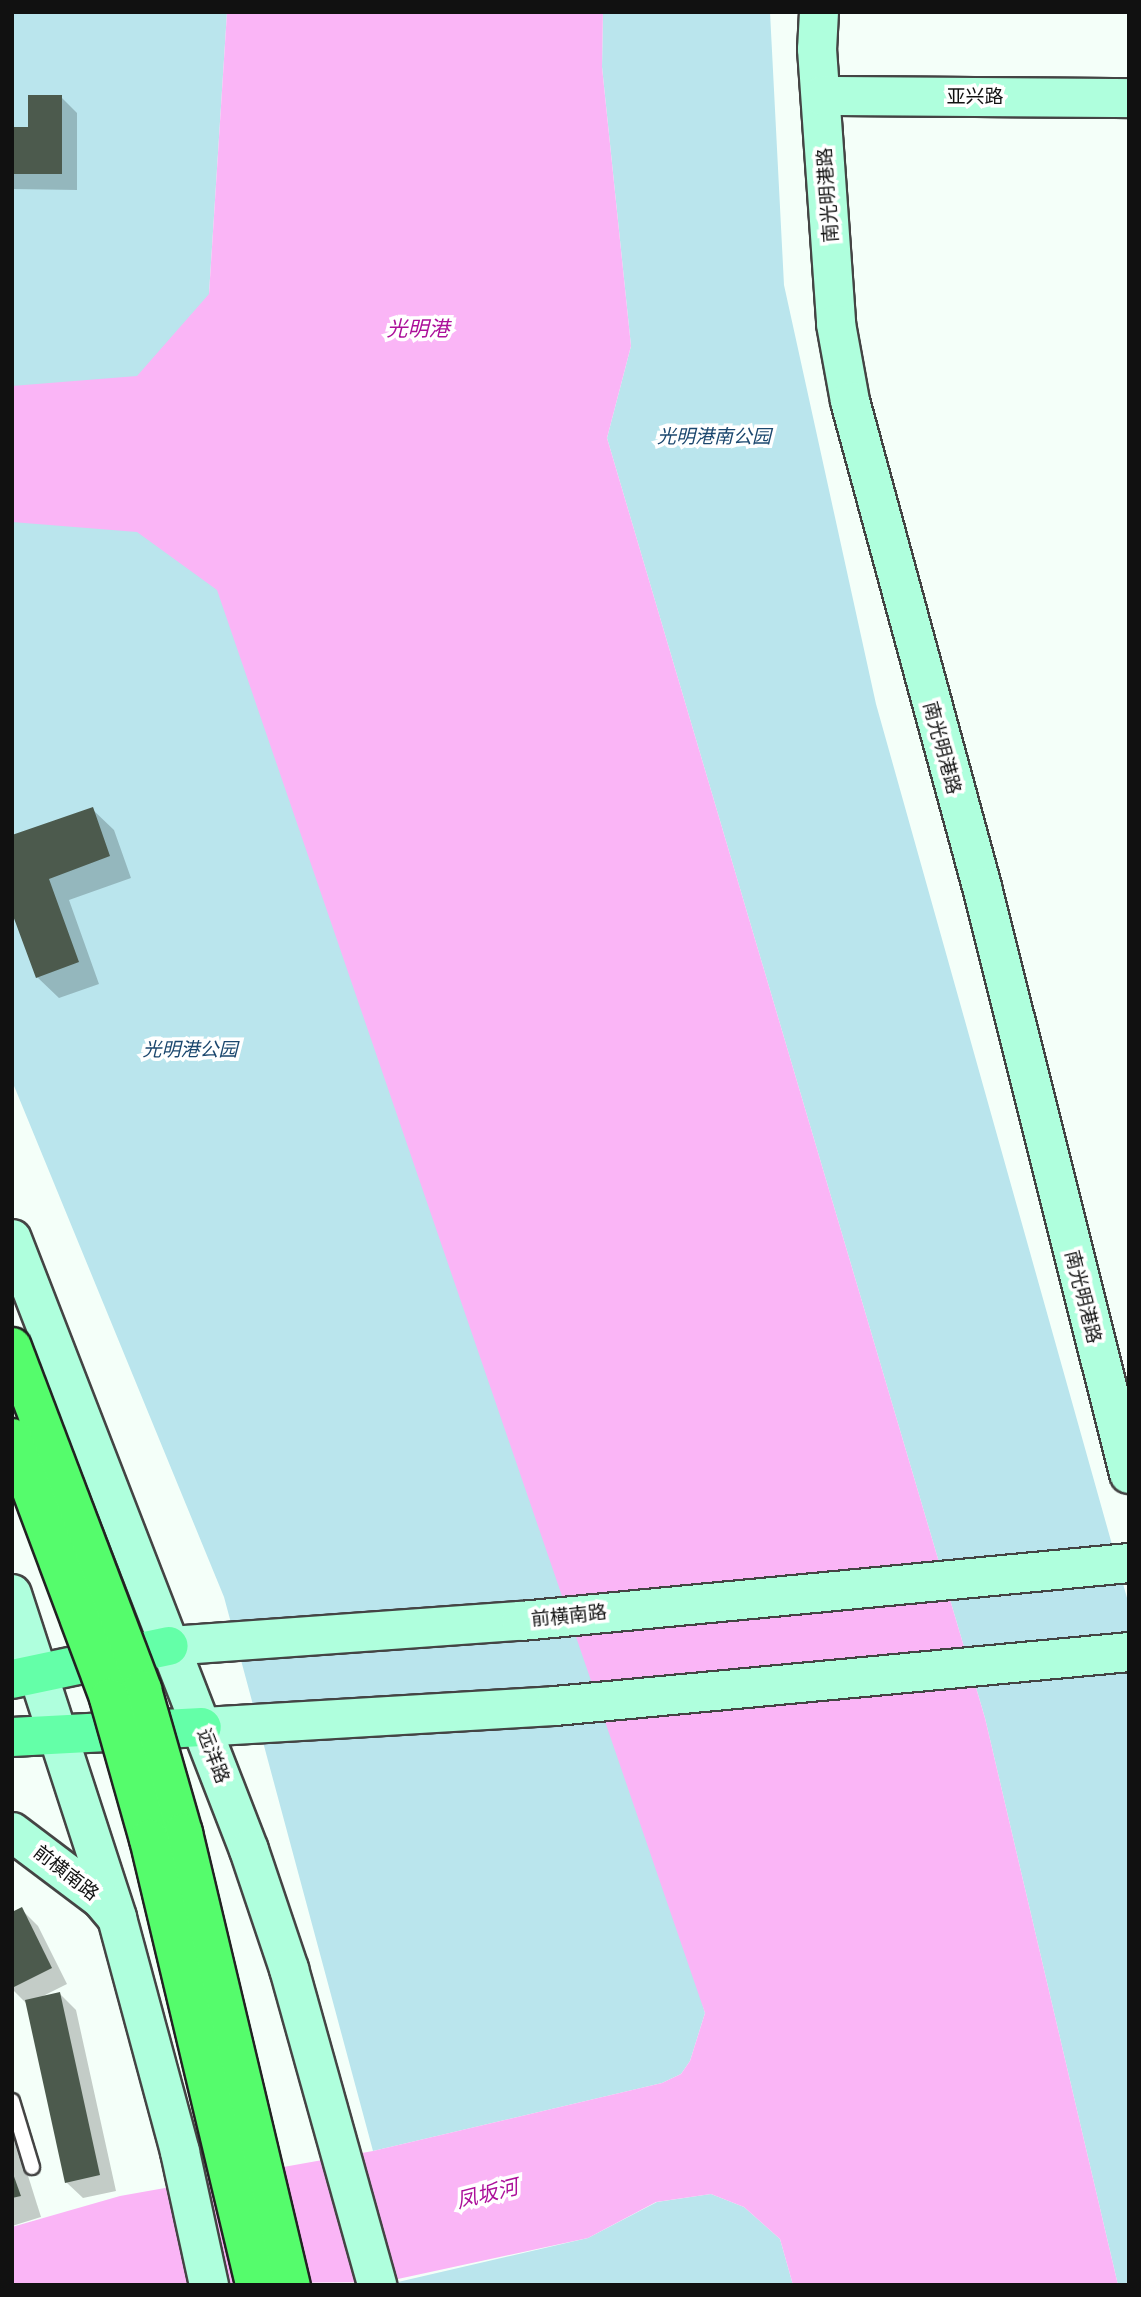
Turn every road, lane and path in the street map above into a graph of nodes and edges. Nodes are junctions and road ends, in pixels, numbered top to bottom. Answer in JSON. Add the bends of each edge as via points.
{"nodes":[{"id":1,"x":819,"y":12,"type":"edge"},
{"id":2,"x":821,"y":96,"type":"junction"},
{"id":3,"x":1129,"y":98,"type":"edge"},
{"id":4,"x":12,"y":1239,"type":"edge"},
{"id":5,"x":12,"y":1347,"type":"edge"},
{"id":6,"x":12,"y":1438,"type":"edge"},
{"id":7,"x":1129,"y":1474,"type":"edge"},
{"id":8,"x":1129,"y":1563,"type":"edge"},
{"id":9,"x":12,"y":1594,"type":"edge"},
{"id":10,"x":169,"y":1646,"type":"junction"},
{"id":11,"x":1129,"y":1652,"type":"edge"},
{"id":12,"x":27,"y":1677,"type":"edge"},
{"id":13,"x":202,"y":1727,"type":"junction"},
{"id":14,"x":61,"y":1736,"type":"junction"},
{"id":15,"x":12,"y":1737,"type":"edge"},
{"id":16,"x":12,"y":1832,"type":"edge"},
{"id":17,"x":117,"y":1918,"type":"junction"},
{"id":18,"x":12,"y":2101,"type":"edge"},
{"id":19,"x":32,"y":2166,"type":"dead end"},
{"id":20,"x":209,"y":2285,"type":"edge"},
{"id":21,"x":255,"y":2285,"type":"edge"},
{"id":22,"x":291,"y":2285,"type":"edge"},
{"id":23,"x":377,"y":2285,"type":"edge"}],
"edges":[{"from":1,"to":2,"type":"main road","name":"南光明港路"},
{"from":2,"to":3,"type":"main road","name":"亚兴路"},
{"from":2,"to":7,"type":"main road","name":"南光明港路","via":[[836,324],[858,438],[982,887]]},
{"from":4,"to":10,"type":"main road","name":"远洋路"},
{"from":5,"to":22,"type":"highway","bridge":true,"via":[[142,1690],[183,1833]]},
{"from":6,"to":21,"type":"highway","bridge":true,"via":[[113,1711],[149,1839]]},
{"from":8,"to":10,"type":"main road","name":"前横南路","via":[[520,1621]]},
{"from":9,"to":12,"type":"main road"},
{"from":10,"to":12,"type":"main road","name":"前横南路"},
{"from":10,"to":13,"type":"main road","name":"远洋路"},
{"from":11,"to":13,"type":"main road","via":[[555,1706]]},
{"from":12,"to":14,"type":"main road"},
{"from":13,"to":14,"type":"main road"},
{"from":13,"to":23,"type":"main road","name":"远洋路","via":[[277,1933]]},
{"from":14,"to":15,"type":"main road"},
{"from":14,"to":17,"type":"main road"},
{"from":16,"to":17,"type":"main road","name":"前横南路","via":[[101,1899]]},
{"from":17,"to":20,"type":"main road","via":[[180,2152]]},
{"from":18,"to":19,"type":"lane"}]}
